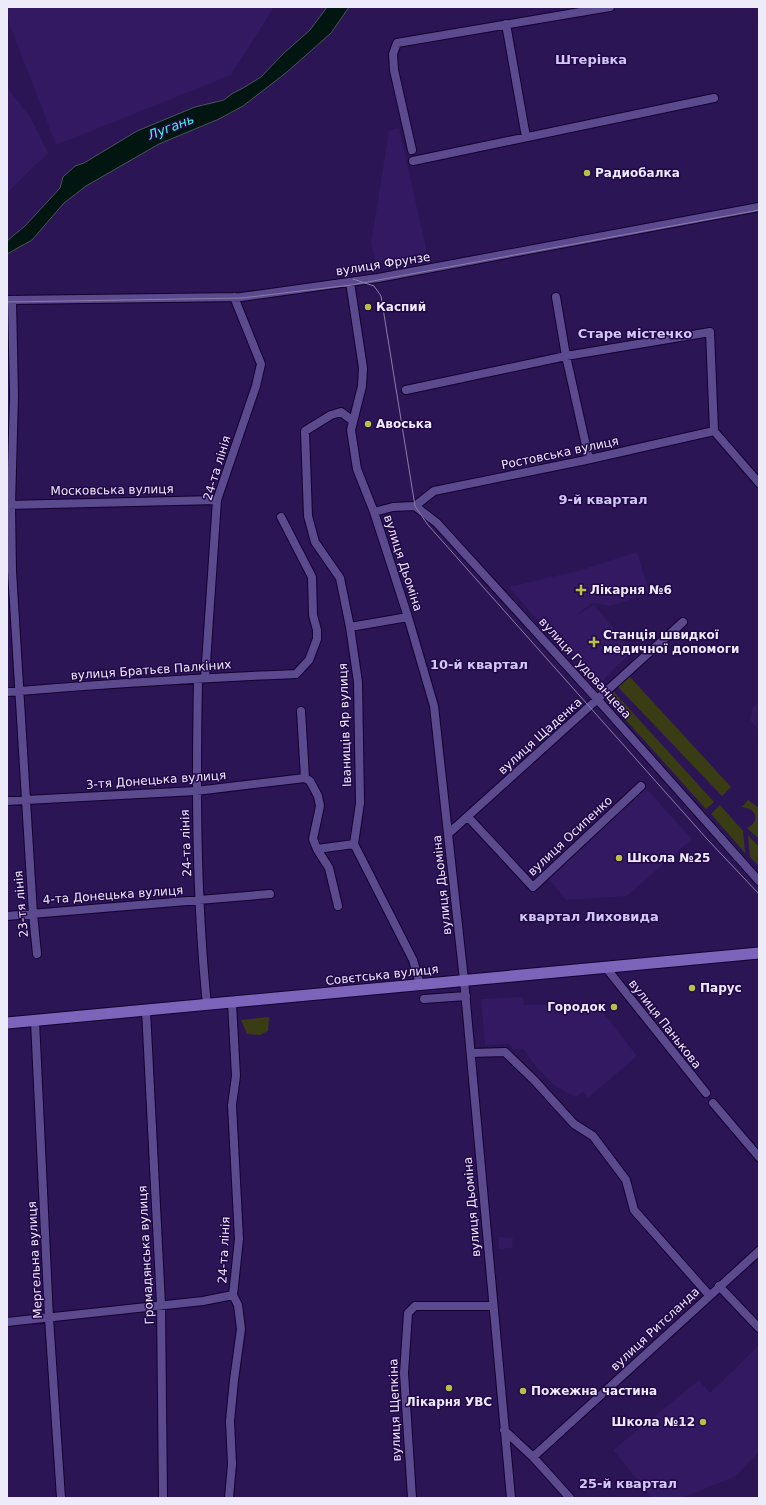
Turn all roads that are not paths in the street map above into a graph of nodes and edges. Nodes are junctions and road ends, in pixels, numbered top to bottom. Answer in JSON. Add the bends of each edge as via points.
{"nodes":[{"id":1,"x":610,"y":7,"type":"edge"},
{"id":2,"x":506,"y":24,"type":"junction"},
{"id":3,"x":714,"y":98,"type":"dead end"},
{"id":4,"x":526,"y":137,"type":"junction"},
{"id":5,"x":412,"y":150,"type":"dead end"},
{"id":6,"x":413,"y":161,"type":"dead end"},
{"id":7,"x":759,"y":207,"type":"edge"},
{"id":8,"x":350,"y":282,"type":"junction"},
{"id":9,"x":234,"y":297,"type":"junction"},
{"id":10,"x":556,"y":297,"type":"dead end"},
{"id":11,"x":10,"y":300,"type":"edge"},
{"id":12,"x":566,"y":356,"type":"junction"},
{"id":13,"x":406,"y":390,"type":"dead end"},
{"id":14,"x":10,"y":396,"type":"edge"},
{"id":15,"x":353,"y":421,"type":"junction"},
{"id":16,"x":714,"y":431,"type":"junction"},
{"id":17,"x":589,"y":459,"type":"junction"},
{"id":18,"x":759,"y":483,"type":"edge"},
{"id":19,"x":217,"y":500,"type":"junction"},
{"id":20,"x":9,"y":505,"type":"edge"},
{"id":21,"x":415,"y":506,"type":"junction"},
{"id":22,"x":374,"y":512,"type":"junction"},
{"id":23,"x":281,"y":517,"type":"dead end"},
{"id":24,"x":10,"y":571,"type":"edge"},
{"id":25,"x":408,"y":617,"type":"junction"},
{"id":26,"x":683,"y":622,"type":"dead end"},
{"id":27,"x":350,"y":627,"type":"junction"},
{"id":28,"x":201,"y":679,"type":"junction"},
{"id":29,"x":20,"y":691,"type":"junction"},
{"id":30,"x":7,"y":692,"type":"edge"},
{"id":31,"x":598,"y":700,"type":"junction"},
{"id":32,"x":302,"y":711,"type":"dead end"},
{"id":33,"x":305,"y":778,"type":"junction"},
{"id":34,"x":641,"y":786,"type":"dead end"},
{"id":35,"x":196,"y":791,"type":"junction"},
{"id":36,"x":25,"y":799,"type":"junction"},
{"id":37,"x":7,"y":801,"type":"edge"},
{"id":38,"x":468,"y":818,"type":"junction"},
{"id":39,"x":448,"y":834,"type":"junction"},
{"id":40,"x":354,"y":844,"type":"junction"},
{"id":41,"x":316,"y":849,"type":"junction"},
{"id":42,"x":759,"y":881,"type":"edge"},
{"id":43,"x":270,"y":894,"type":"dead end"},
{"id":44,"x":199,"y":901,"type":"junction"},
{"id":45,"x":338,"y":906,"type":"dead end"},
{"id":46,"x":33,"y":914,"type":"junction"},
{"id":47,"x":7,"y":916,"type":"edge"},
{"id":48,"x":759,"y":953,"type":"edge"},
{"id":49,"x":37,"y":954,"type":"dead end"},
{"id":50,"x":606,"y":969,"type":"junction"},
{"id":51,"x":464,"y":980,"type":"junction"},
{"id":52,"x":420,"y":984,"type":"junction"},
{"id":53,"x":466,"y":996,"type":"junction"},
{"id":54,"x":424,"y":999,"type":"dead end"},
{"id":55,"x":232,"y":1002,"type":"junction"},
{"id":56,"x":207,"y":1005,"type":"junction"},
{"id":57,"x":146,"y":1010,"type":"junction"},
{"id":58,"x":35,"y":1021,"type":"junction"},
{"id":59,"x":7,"y":1023,"type":"edge"},
{"id":60,"x":471,"y":1053,"type":"junction"},
{"id":61,"x":706,"y":1093,"type":"dead end"},
{"id":62,"x":714,"y":1103,"type":"dead end"},
{"id":63,"x":759,"y":1157,"type":"edge"},
{"id":64,"x":759,"y":1252,"type":"edge"},
{"id":65,"x":719,"y":1286,"type":"junction"},
{"id":66,"x":233,"y":1295,"type":"junction"},
{"id":67,"x":709,"y":1296,"type":"junction"},
{"id":68,"x":162,"y":1304,"type":"junction"},
{"id":69,"x":492,"y":1306,"type":"junction"},
{"id":70,"x":49,"y":1318,"type":"junction"},
{"id":71,"x":7,"y":1322,"type":"edge"},
{"id":72,"x":759,"y":1328,"type":"edge"},
{"id":73,"x":504,"y":1430,"type":"junction"},
{"id":74,"x":533,"y":1457,"type":"junction"},
{"id":75,"x":61,"y":1498,"type":"edge"},
{"id":76,"x":163,"y":1498,"type":"edge"},
{"id":77,"x":229,"y":1498,"type":"edge"},
{"id":78,"x":412,"y":1498,"type":"edge"},
{"id":79,"x":510,"y":1498,"type":"edge"},
{"id":80,"x":570,"y":1498,"type":"edge"}],
"edges":[{"from":1,"to":2,"type":"street"},
{"from":2,"to":4,"type":"street"},
{"from":2,"to":5,"type":"street","via":[[397,43],[393,54],[394,70]]},
{"from":3,"to":4,"type":"street"},
{"from":4,"to":6,"type":"street"},
{"from":7,"to":8,"type":"street","name":"вулиця Фрунзе"},
{"from":8,"to":9,"type":"street","name":"вулиця Фрунзе"},
{"from":8,"to":15,"type":"street","name":"вулиця Дьоміна","via":[[363,368],[362,386]]},
{"from":9,"to":11,"type":"street","name":"вулиця Фрунзе"},
{"from":9,"to":19,"type":"street","name":"24-та лінія","via":[[260,364],[256,386]]},
{"from":10,"to":12,"type":"street"},
{"from":11,"to":14,"type":"street","name":"23-тя лінія"},
{"from":12,"to":13,"type":"street"},
{"from":12,"to":16,"type":"street","via":[[710,332]]},
{"from":12,"to":17,"type":"street"},
{"from":14,"to":20,"type":"street","name":"23-тя лінія"},
{"from":15,"to":22,"type":"street","name":"вулиця Дьоміна","via":[[351,430],[357,469]]},
{"from":15,"to":27,"type":"street","name":"Іванищів Яр вулиця","via":[[341,412],[331,415],[305,431],[308,516],[315,542],[340,578]]},
{"from":16,"to":17,"type":"street","name":"Ростовська вулиця"},
{"from":16,"to":18,"type":"street"},
{"from":17,"to":21,"type":"street","name":"Ростовська вулиця","via":[[434,491]]},
{"from":19,"to":20,"type":"street","name":"Московська вулиця"},
{"from":19,"to":28,"type":"street","name":"24-та лінія"},
{"from":20,"to":24,"type":"street","name":"23-тя лінія"},
{"from":21,"to":22,"type":"street","via":[[393,507]]},
{"from":21,"to":31,"type":"street","name":"вулиця Гудованцева","via":[[437,523]]},
{"from":22,"to":25,"type":"street","name":"вулиця Дьоміна"},
{"from":23,"to":28,"type":"street","name":"вулиця Братьєв Палкіних","via":[[312,577],[313,615],[317,639],[309,660],[296,674]]},
{"from":24,"to":29,"type":"street","name":"23-тя лінія"},
{"from":25,"to":27,"type":"street"},
{"from":25,"to":39,"type":"street","name":"вулиця Дьоміна","via":[[434,706]]},
{"from":26,"to":31,"type":"street","name":"вулиця Щаденка"},
{"from":27,"to":40,"type":"street","name":"Іванищів Яр вулиця","via":[[358,682],[359,712],[360,803]]},
{"from":28,"to":29,"type":"street","name":"вулиця Братьєв Палкіних"},
{"from":28,"to":35,"type":"street","name":"24-та лінія"},
{"from":29,"to":30,"type":"street","name":"вулиця Братьєв Палкіних"},
{"from":29,"to":36,"type":"street","name":"23-тя лінія"},
{"from":31,"to":38,"type":"street","name":"вулиця Щаденка"},
{"from":31,"to":42,"type":"street","name":"вулиця Гудованцева"},
{"from":32,"to":33,"type":"street"},
{"from":33,"to":35,"type":"street","name":"3-тя Донецька вулиця"},
{"from":33,"to":41,"type":"street","via":[[310,781],[320,806],[313,839]]},
{"from":34,"to":38,"type":"street","name":"вулиця Осипенко","via":[[533,887]]},
{"from":35,"to":36,"type":"street","name":"3-тя Донецька вулиця"},
{"from":35,"to":44,"type":"street","name":"24-та лінія"},
{"from":36,"to":37,"type":"street","name":"3-тя Донецька вулиця"},
{"from":36,"to":46,"type":"street","name":"23-тя лінія"},
{"from":38,"to":39,"type":"street","name":"вулиця Щаденка"},
{"from":39,"to":51,"type":"street","name":"вулиця Дьоміна"},
{"from":40,"to":41,"type":"street"},
{"from":40,"to":52,"type":"street","via":[[413,960]]},
{"from":41,"to":45,"type":"street","via":[[329,868]]},
{"from":43,"to":44,"type":"street","name":"4-та Донецька вулиця"},
{"from":44,"to":46,"type":"street","name":"4-та Донецька вулиця"},
{"from":44,"to":56,"type":"street","name":"24-та лінія"},
{"from":46,"to":47,"type":"street","name":"4-та Донецька вулиця"},
{"from":46,"to":49,"type":"street","name":"23-тя лінія"},
{"from":48,"to":50,"type":"main road","name":"Совєтська вулиця"},
{"from":50,"to":51,"type":"main road","name":"Совєтська вулиця"},
{"from":50,"to":61,"type":"street","name":"вулиця Панькова"},
{"from":51,"to":52,"type":"main road","name":"Совєтська вулиця"},
{"from":51,"to":53,"type":"street","name":"вулиця Дьоміна"},
{"from":52,"to":55,"type":"main road","name":"Совєтська вулиця"},
{"from":53,"to":54,"type":"street"},
{"from":53,"to":60,"type":"street","name":"вулиця Дьоміна"},
{"from":55,"to":56,"type":"main road","name":"Совєтська вулиця"},
{"from":55,"to":66,"type":"street","name":"24-та лінія","via":[[236,1076],[232,1105],[239,1240]]},
{"from":56,"to":57,"type":"main road","name":"Совєтська вулиця"},
{"from":57,"to":58,"type":"main road","name":"Совєтська вулиця"},
{"from":57,"to":68,"type":"street","name":"Громадянська вулиця"},
{"from":58,"to":59,"type":"main road","name":"Совєтська вулиця"},
{"from":58,"to":70,"type":"street","name":"Мергельна вулиця"},
{"from":60,"to":67,"type":"street","via":[[505,1052],[574,1124],[593,1136],[626,1180],[634,1210]]},
{"from":60,"to":69,"type":"street","name":"вулиця Дьоміна"},
{"from":62,"to":63,"type":"street"},
{"from":64,"to":65,"type":"street","name":"вулиця Ритсланда"},
{"from":65,"to":67,"type":"street","name":"вулиця Ритсланда"},
{"from":65,"to":72,"type":"street"},
{"from":66,"to":68,"type":"street"},
{"from":66,"to":77,"type":"street","name":"24-та лінія","via":[[238,1305],[241,1329],[230,1421],[232,1464]]},
{"from":67,"to":74,"type":"street","name":"вулиця Ритсланда"},
{"from":68,"to":70,"type":"street"},
{"from":68,"to":76,"type":"street","name":"Громадянська вулиця"},
{"from":69,"to":73,"type":"street","name":"вулиця Дьоміна"},
{"from":69,"to":78,"type":"street","name":"вулиця Щепкіна","via":[[415,1306],[408,1312],[404,1373]]},
{"from":70,"to":71,"type":"street"},
{"from":70,"to":75,"type":"street","name":"Мергельна вулиця"},
{"from":73,"to":74,"type":"street"},
{"from":73,"to":79,"type":"street","name":"вулиця Дьоміна"},
{"from":74,"to":80,"type":"street"}]}
